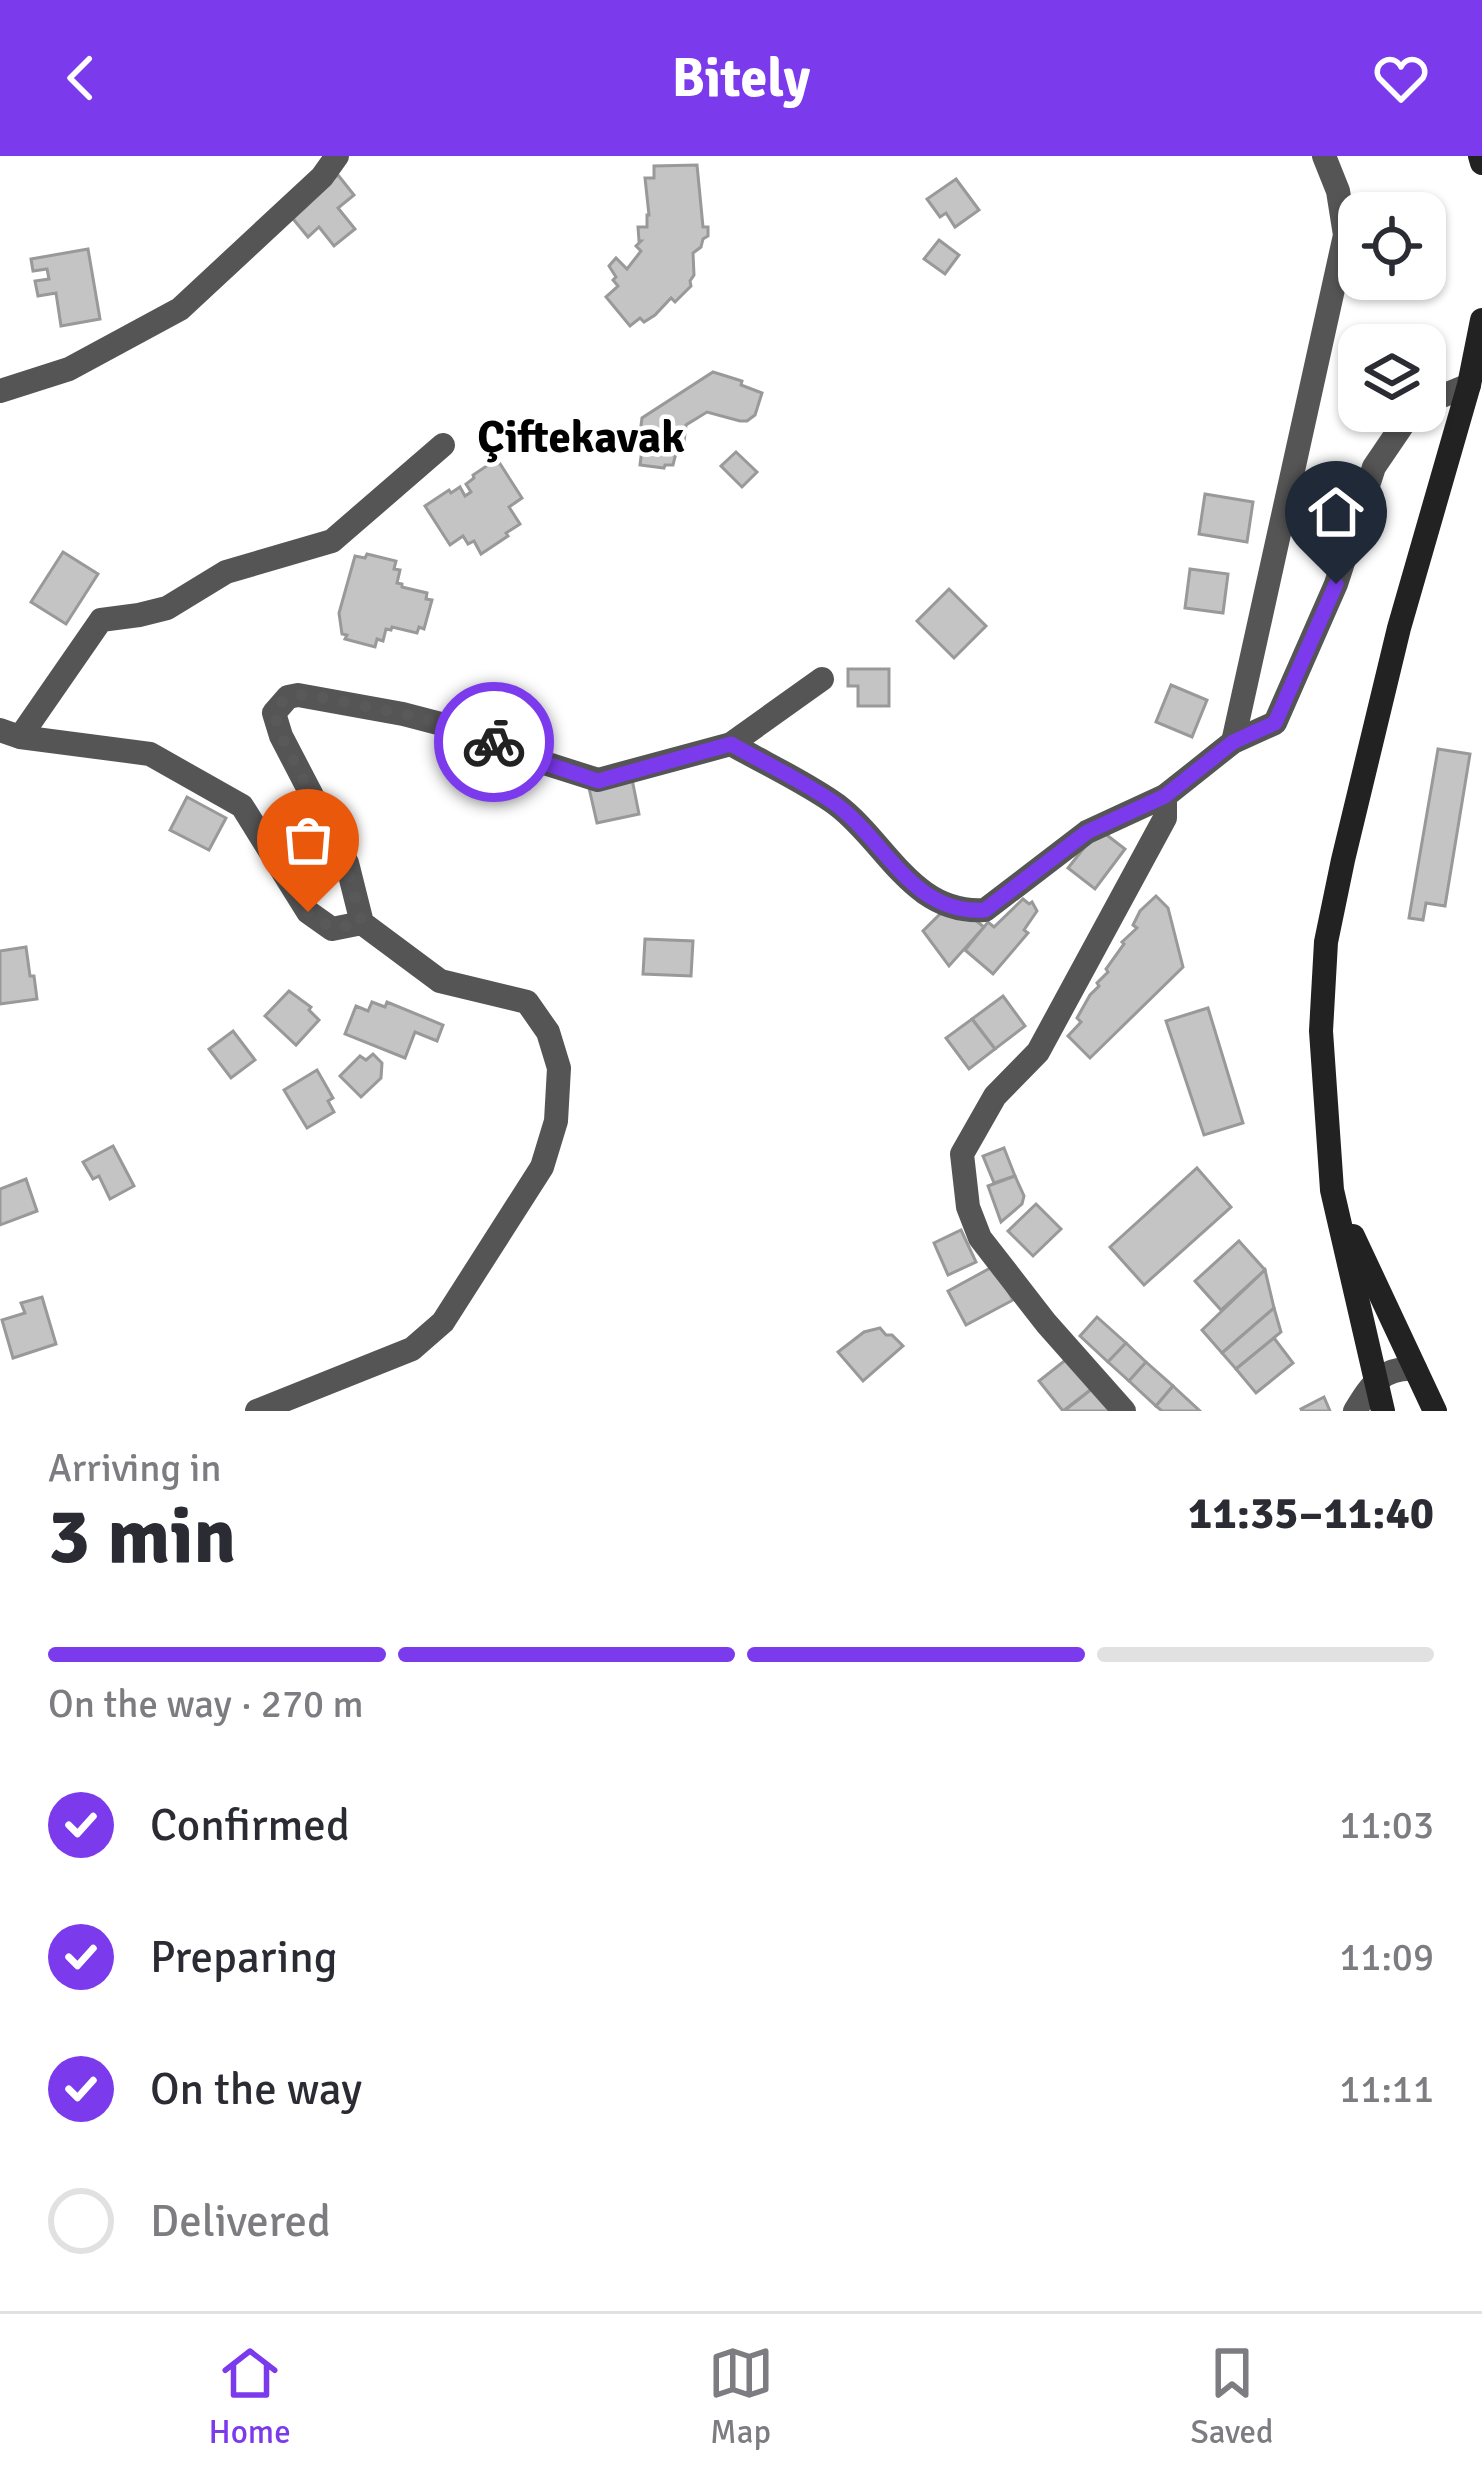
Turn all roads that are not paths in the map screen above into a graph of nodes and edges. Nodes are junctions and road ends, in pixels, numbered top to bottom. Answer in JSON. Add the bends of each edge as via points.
{"nodes":[{"id":1,"x":337,"y":156,"type":"edge"},
{"id":2,"x":1324,"y":156,"type":"edge"},
{"id":3,"x":1482,"y":320,"type":"edge"},
{"id":4,"x":1469,"y":386,"type":"junction"},
{"id":5,"x":0,"y":392,"type":"edge"},
{"id":6,"x":1446,"y":395,"type":"edge"},
{"id":7,"x":1397,"y":432,"type":"edge"},
{"id":8,"x":443,"y":445,"type":"dead end"},
{"id":9,"x":822,"y":680,"type":"dead end"},
{"id":10,"x":10,"y":734,"type":"edge"},
{"id":11,"x":1233,"y":742,"type":"junction"},
{"id":12,"x":731,"y":744,"type":"junction"},
{"id":13,"x":1165,"y":796,"type":"junction"},
{"id":14,"x":362,"y":923,"type":"junction"},
{"id":15,"x":1332,"y":1190,"type":"junction"},
{"id":16,"x":1418,"y":1376,"type":"junction"},
{"id":17,"x":1376,"y":1379,"type":"junction"},
{"id":18,"x":257,"y":1411,"type":"edge"},
{"id":19,"x":1124,"y":1411,"type":"edge"},
{"id":20,"x":1355,"y":1411,"type":"edge"},
{"id":21,"x":1383,"y":1411,"type":"edge"},
{"id":22,"x":1435,"y":1411,"type":"edge"}],
"edges":[{"from":1,"to":5,"type":"street","via":[[180,309],[69,369]]},
{"from":2,"to":11,"type":"street","via":[[1345,235]]},
{"from":3,"to":4,"type":"main road"},
{"from":4,"to":6,"type":"street"},
{"from":4,"to":15,"type":"main road","via":[[1400,628],[1326,942],[1322,1031]]},
{"from":7,"to":11,"type":"street","via":[[1374,466],[1336,584],[1275,723]]},
{"from":8,"to":10,"type":"street","via":[[332,541],[226,572],[167,608],[101,620]]},
{"from":9,"to":12,"type":"street"},
{"from":10,"to":14,"type":"street","via":[[150,754],[242,806],[308,912],[332,929]]},
{"from":11,"to":13,"type":"street"},
{"from":12,"to":13,"type":"street","via":[[838,806],[925,896],[968,911],[985,910],[1087,832]]},
{"from":12,"to":14,"type":"street","via":[[598,781],[403,713],[288,698],[274,712],[281,736],[346,863]]},
{"from":13,"to":19,"type":"street","via":[[1165,818],[1038,1052],[994,1096],[962,1154],[980,1238]]},
{"from":14,"to":18,"type":"street","via":[[440,981],[527,1002],[559,1068],[556,1121],[542,1167],[443,1322],[412,1349]]},
{"from":15,"to":16,"type":"main road"},
{"from":15,"to":17,"type":"main road"},
{"from":16,"to":17,"type":"street","via":[[1399,1368]]},
{"from":16,"to":22,"type":"main road"},
{"from":17,"to":20,"type":"street"},
{"from":17,"to":21,"type":"main road"}]}
